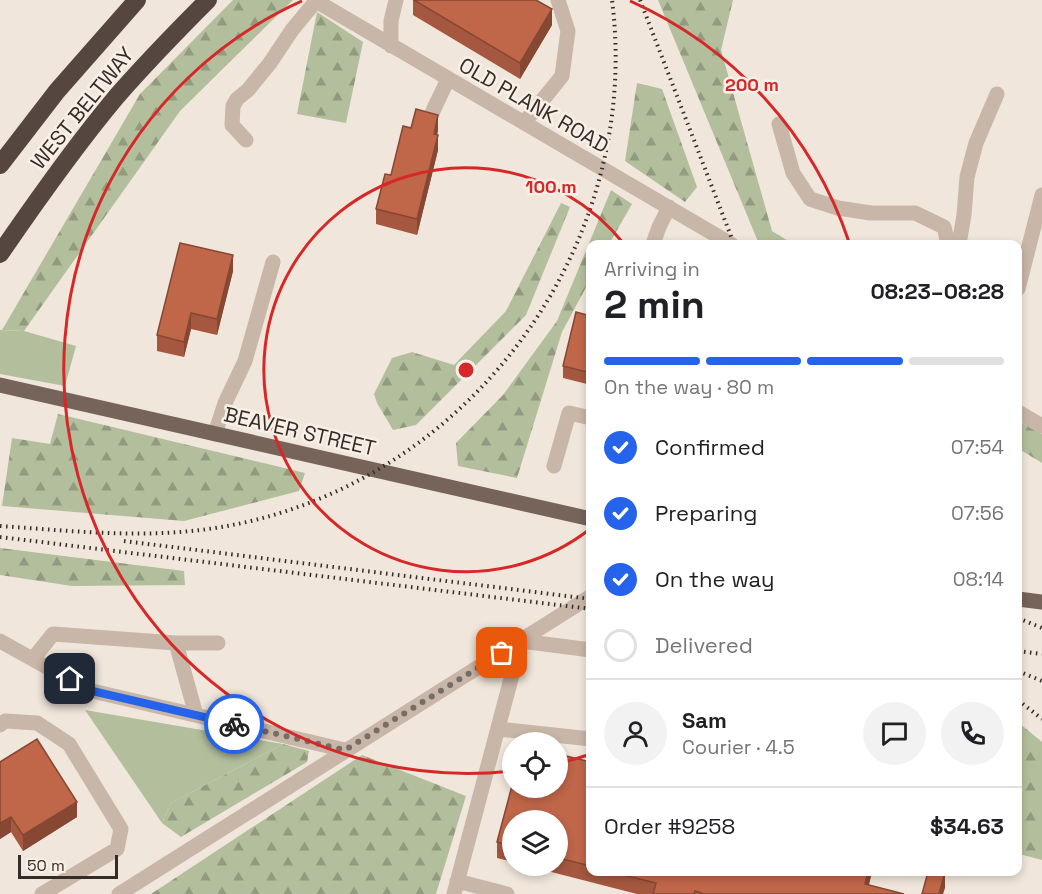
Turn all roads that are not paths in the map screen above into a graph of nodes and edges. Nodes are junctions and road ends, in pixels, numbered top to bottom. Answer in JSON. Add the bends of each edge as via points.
{"nodes":[{"id":1,"x":137,"y":0,"type":"edge"},
{"id":2,"x":208,"y":0,"type":"edge"},
{"id":3,"x":396,"y":0,"type":"edge"},
{"id":4,"x":558,"y":0,"type":"edge"},
{"id":5,"x":316,"y":1,"type":"edge"},
{"id":6,"x":391,"y":46,"type":"junction"},
{"id":7,"x":448,"y":79,"type":"junction"},
{"id":8,"x":997,"y":94,"type":"dead end"},
{"id":9,"x":432,"y":113,"type":"edge"},
{"id":10,"x":524,"y":123,"type":"junction"},
{"id":11,"x":779,"y":124,"type":"dead end"},
{"id":12,"x":246,"y":140,"type":"dead end"},
{"id":13,"x":0,"y":165,"type":"edge"},
{"id":14,"x":1042,"y":195,"type":"edge"},
{"id":15,"x":669,"y":207,"type":"junction"},
{"id":16,"x":654,"y":240,"type":"edge"},
{"id":17,"x":724,"y":240,"type":"edge"},
{"id":18,"x":947,"y":240,"type":"edge"},
{"id":19,"x":960,"y":240,"type":"edge"},
{"id":20,"x":0,"y":254,"type":"edge"},
{"id":21,"x":273,"y":262,"type":"dead end"},
{"id":22,"x":1022,"y":273,"type":"edge"},
{"id":23,"x":0,"y":385,"type":"edge"},
{"id":24,"x":1022,"y":414,"type":"edge"},
{"id":25,"x":586,"y":417,"type":"edge"},
{"id":26,"x":1042,"y":426,"type":"edge"},
{"id":27,"x":215,"y":434,"type":"junction"},
{"id":28,"x":554,"y":466,"type":"dead end"},
{"id":29,"x":586,"y":518,"type":"edge"},
{"id":30,"x":586,"y":599,"type":"edge"},
{"id":31,"x":1022,"y":600,"type":"edge"},
{"id":32,"x":1042,"y":602,"type":"edge"},
{"id":33,"x":0,"y":641,"type":"edge"},
{"id":34,"x":522,"y":641,"type":"junction"},
{"id":35,"x":176,"y":643,"type":"junction"},
{"id":36,"x":218,"y":643,"type":"dead end"},
{"id":37,"x":586,"y":649,"type":"edge"},
{"id":38,"x":33,"y":659,"type":"junction"},
{"id":39,"x":196,"y":715,"type":"junction"},
{"id":40,"x":0,"y":725,"type":"edge"},
{"id":41,"x":498,"y":729,"type":"junction"},
{"id":42,"x":586,"y":738,"type":"edge"},
{"id":43,"x":345,"y":750,"type":"junction"},
{"id":44,"x":455,"y":888,"type":"edge"},
{"id":45,"x":42,"y":894,"type":"edge"},
{"id":46,"x":119,"y":894,"type":"edge"},
{"id":47,"x":507,"y":894,"type":"edge"}],
"edges":[{"from":1,"to":13,"type":"highway","name":"WEST BELTWAY","via":[[57,91]]},
{"from":2,"to":20,"type":"highway","name":"WEST BELTWAY","via":[[117,96]]},
{"from":3,"to":6,"type":"street"},
{"from":4,"to":10,"type":"street","via":[[568,31],[562,76]]},
{"from":5,"to":6,"type":"street","name":"OLD PLANK ROAD"},
{"from":5,"to":12,"type":"street","via":[[233,106],[232,125]]},
{"from":6,"to":7,"type":"street","name":"OLD PLANK ROAD"},
{"from":7,"to":9,"type":"street"},
{"from":7,"to":10,"type":"street","name":"OLD PLANK ROAD"},
{"from":8,"to":19,"type":"street","via":[[976,143]]},
{"from":10,"to":15,"type":"street","name":"OLD PLANK ROAD"},
{"from":11,"to":18,"type":"street","via":[[793,173],[810,199],[871,213],[915,213],[944,227]]},
{"from":14,"to":22,"type":"street"},
{"from":15,"to":16,"type":"street"},
{"from":15,"to":17,"type":"street","name":"OLD PLANK ROAD"},
{"from":21,"to":27,"type":"street","via":[[245,361]]},
{"from":23,"to":27,"type":"main road","name":"BEAVER STREET"},
{"from":24,"to":26,"type":"street"},
{"from":25,"to":28,"type":"street","via":[[569,412]]},
{"from":27,"to":29,"type":"main road","name":"BEAVER STREET"},
{"from":30,"to":34,"type":"street"},
{"from":31,"to":32,"type":"main road"},
{"from":33,"to":38,"type":"street"},
{"from":34,"to":37,"type":"street"},
{"from":34,"to":41,"type":"street"},
{"from":34,"to":43,"type":"street"},
{"from":35,"to":36,"type":"street"},
{"from":35,"to":38,"type":"street","via":[[53,634]]},
{"from":35,"to":39,"type":"street"},
{"from":38,"to":39,"type":"street","via":[[88,690]]},
{"from":39,"to":43,"type":"street"},
{"from":40,"to":45,"type":"street","via":[[5,721],[37,723],[69,744],[121,829],[117,849]]},
{"from":41,"to":42,"type":"street"},
{"from":41,"to":44,"type":"street"},
{"from":43,"to":46,"type":"street"},
{"from":44,"to":47,"type":"street"}]}
